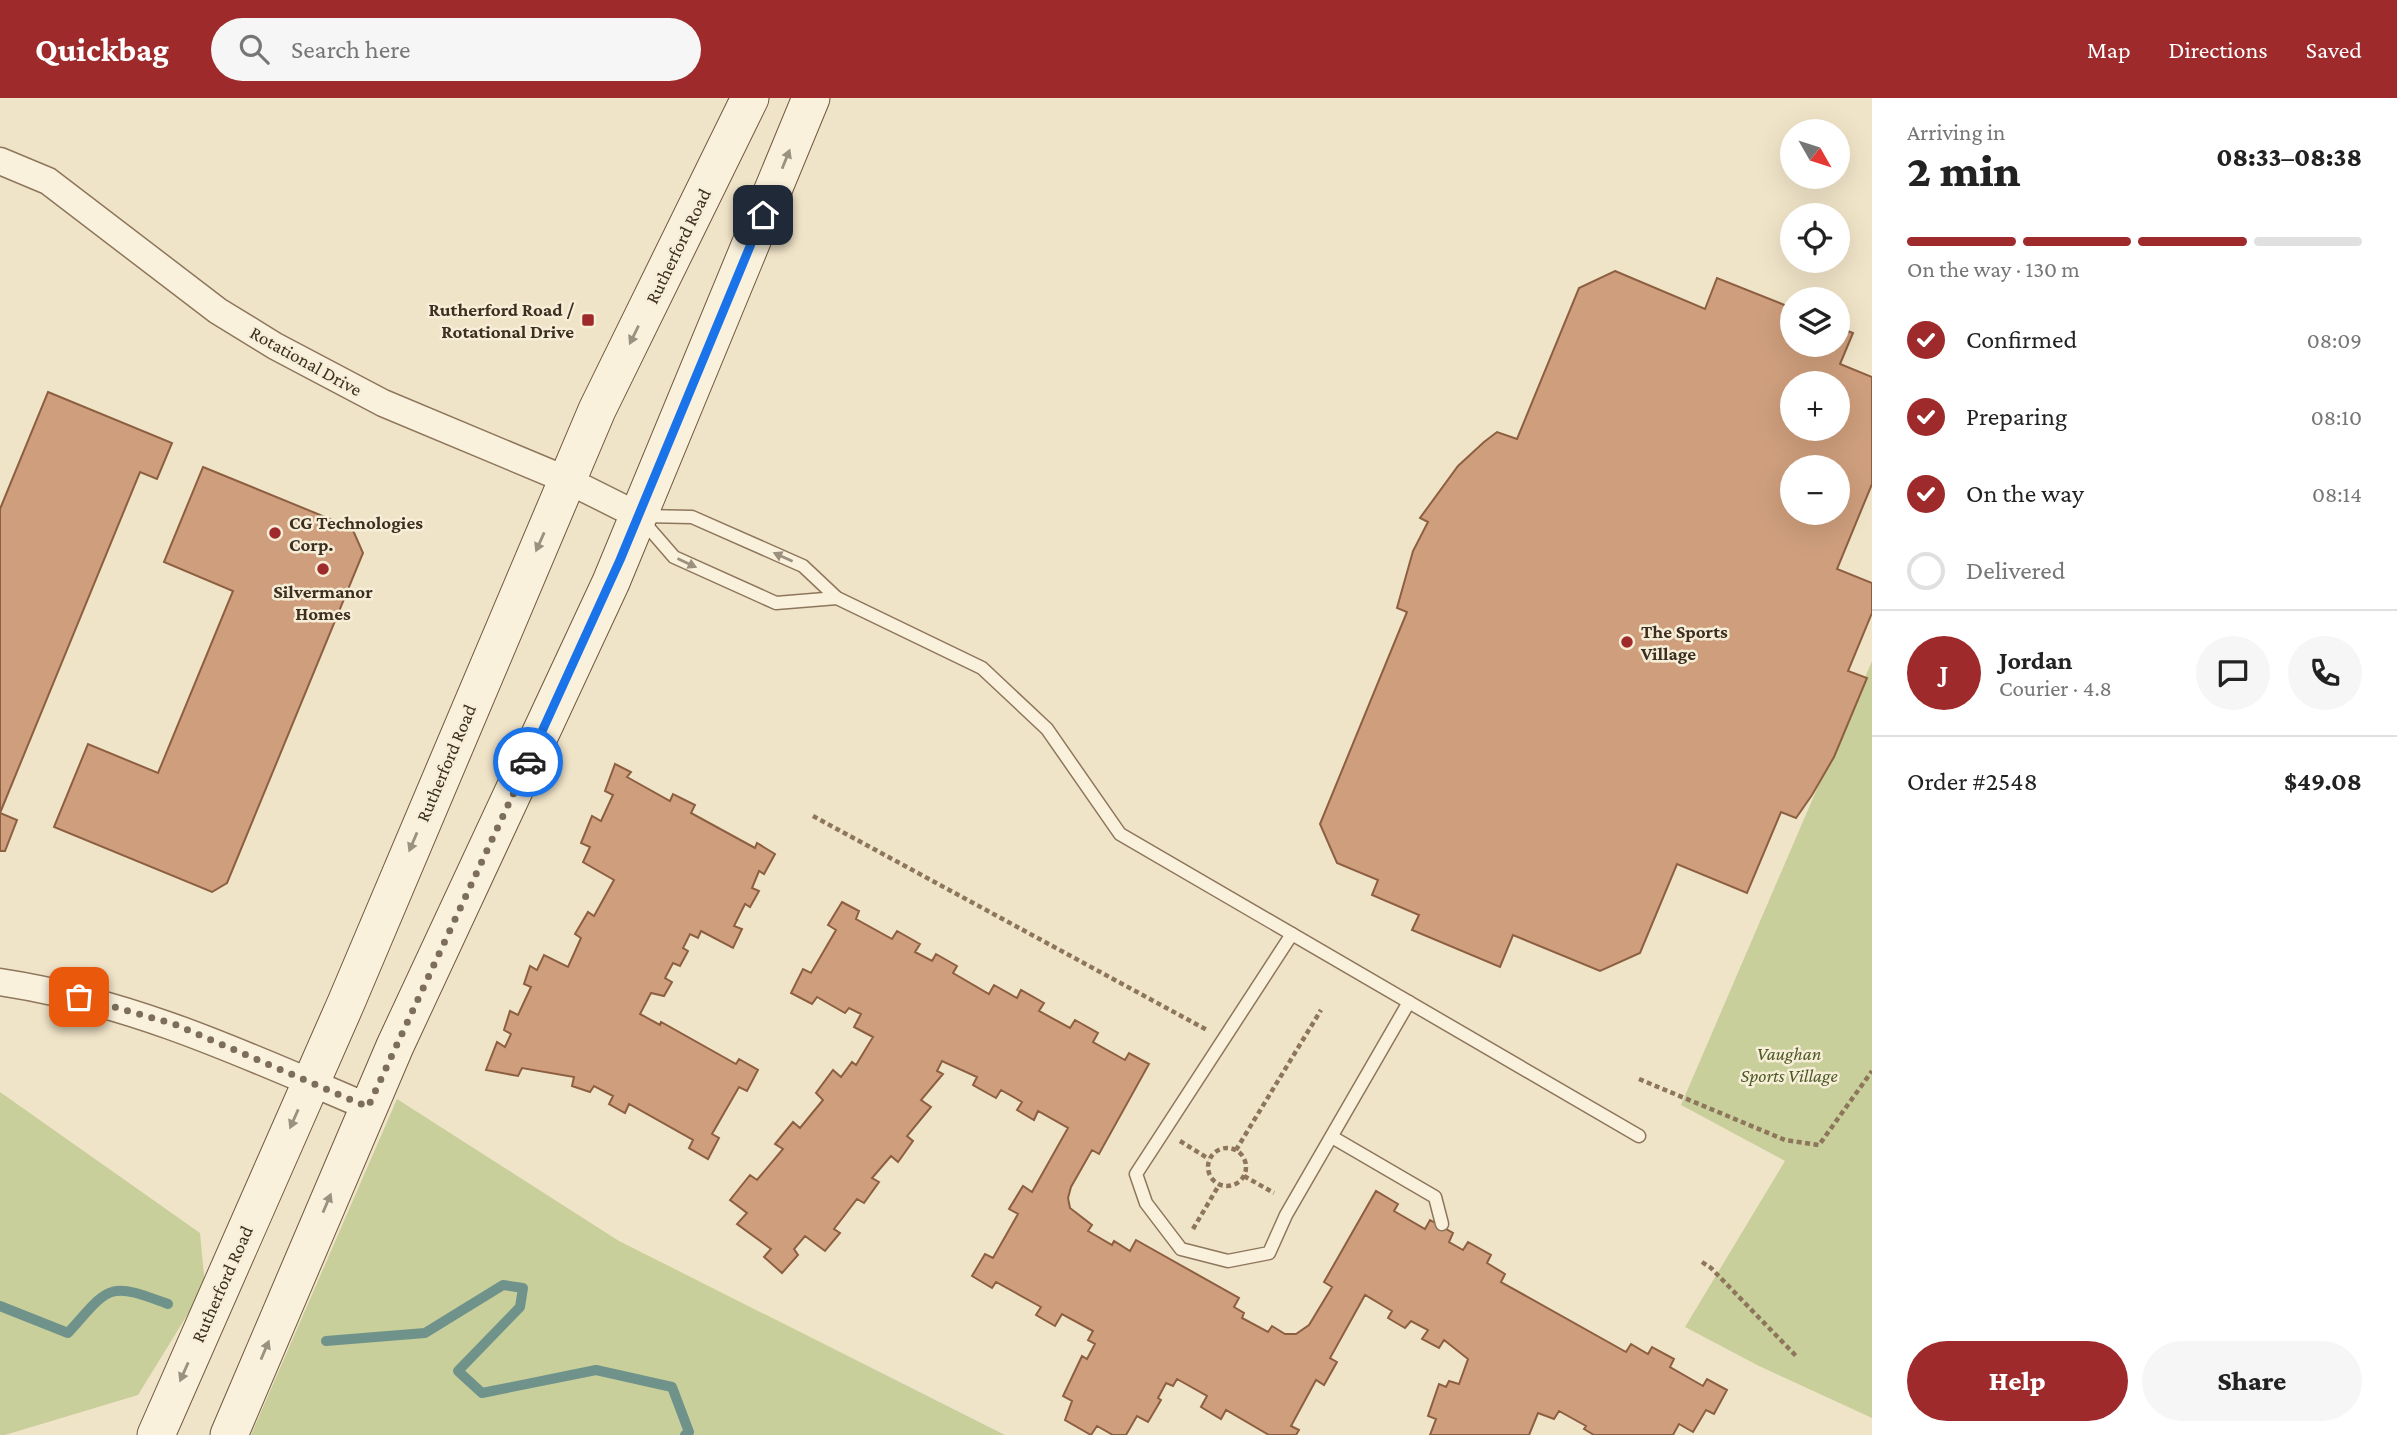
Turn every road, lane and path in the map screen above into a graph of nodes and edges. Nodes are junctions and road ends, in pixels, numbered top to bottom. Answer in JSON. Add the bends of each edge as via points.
{"nodes":[{"id":1,"x":751,"y":98,"type":"edge"},
{"id":2,"x":808,"y":105,"type":"edge"},
{"id":3,"x":0,"y":161,"type":"edge"},
{"id":4,"x":567,"y":480,"type":"junction"},
{"id":5,"x":639,"y":516,"type":"junction"},
{"id":6,"x":837,"y":597,"type":"junction"},
{"id":7,"x":813,"y":816,"type":"dead end"},
{"id":8,"x":1292,"y":934,"type":"junction"},
{"id":9,"x":0,"y":982,"type":"edge"},
{"id":10,"x":1409,"y":1002,"type":"junction"},
{"id":11,"x":1321,"y":1010,"type":"dead end"},
{"id":12,"x":1223,"y":1039,"type":"junction"},
{"id":13,"x":1872,"y":1071,"type":"edge"},
{"id":14,"x":1639,"y":1079,"type":"dead end"},
{"id":15,"x":311,"y":1082,"type":"junction"},
{"id":16,"x":368,"y":1107,"type":"junction"},
{"id":17,"x":1163,"y":1131,"type":"junction"},
{"id":18,"x":1332,"y":1136,"type":"junction"},
{"id":19,"x":1639,"y":1136,"type":"dead end"},
{"id":20,"x":1236,"y":1150,"type":"junction"},
{"id":21,"x":1209,"y":1159,"type":"junction"},
{"id":22,"x":1244,"y":1176,"type":"junction"},
{"id":23,"x":1219,"y":1185,"type":"junction"},
{"id":24,"x":1293,"y":1203,"type":"junction"},
{"id":25,"x":1442,"y":1224,"type":"dead end"},
{"id":26,"x":1181,"y":1249,"type":"junction"},
{"id":27,"x":1702,"y":1262,"type":"dead end"},
{"id":28,"x":1798,"y":1358,"type":"dead end"},
{"id":29,"x":156,"y":1435,"type":"edge"},
{"id":30,"x":229,"y":1435,"type":"edge"}],
"edges":[{"from":1,"to":4,"type":"main road","name":"Rutherford Road","one_way":true},
{"from":5,"to":2,"type":"main road","one_way":true},
{"from":3,"to":4,"type":"street","name":"Rotational Drive","via":[[48,181],[218,311],[275,346],[383,403]]},
{"from":4,"to":5,"type":"street","name":"Rotational Drive"},
{"from":4,"to":15,"type":"main road","name":"Rutherford Road","one_way":true},
{"from":6,"to":5,"type":"lane","one_way":true,"via":[[803,566],[692,517]]},
{"from":5,"to":6,"type":"lane","one_way":true,"via":[[674,557],[776,603]]},
{"from":5,"to":16,"type":"main road"},
{"from":6,"to":8,"type":"lane","via":[[982,668],[1047,729],[1120,834]]},
{"from":7,"to":12,"type":"path"},
{"from":8,"to":10,"type":"lane"},
{"from":8,"to":12,"type":"lane"},
{"from":9,"to":15,"type":"street","via":[[56,990],[174,1024]]},
{"from":10,"to":18,"type":"lane"},
{"from":10,"to":19,"type":"lane"},
{"from":11,"to":20,"type":"path"},
{"from":12,"to":17,"type":"lane"},
{"from":13,"to":14,"type":"path","via":[[1819,1145],[1785,1140]]},
{"from":15,"to":16,"type":"street"},
{"from":15,"to":29,"type":"main road","name":"Rutherford Road","one_way":true},
{"from":30,"to":16,"type":"main road","one_way":true},
{"from":17,"to":21,"type":"path"},
{"from":17,"to":26,"type":"lane","via":[[1136,1174],[1146,1203]]},
{"from":18,"to":24,"type":"lane"},
{"from":18,"to":25,"type":"lane","via":[[1435,1197]]},
{"from":20,"to":21,"type":"path","via":[[1221,1149]]},
{"from":20,"to":22,"type":"path","via":[[1246,1161]]},
{"from":21,"to":23,"type":"path","via":[[1208,1174]]},
{"from":22,"to":23,"type":"path","via":[[1234,1186]]},
{"from":22,"to":24,"type":"path"},
{"from":23,"to":26,"type":"path"},
{"from":24,"to":26,"type":"lane","via":[[1269,1254],[1228,1261]]},
{"from":27,"to":28,"type":"path"}]}
